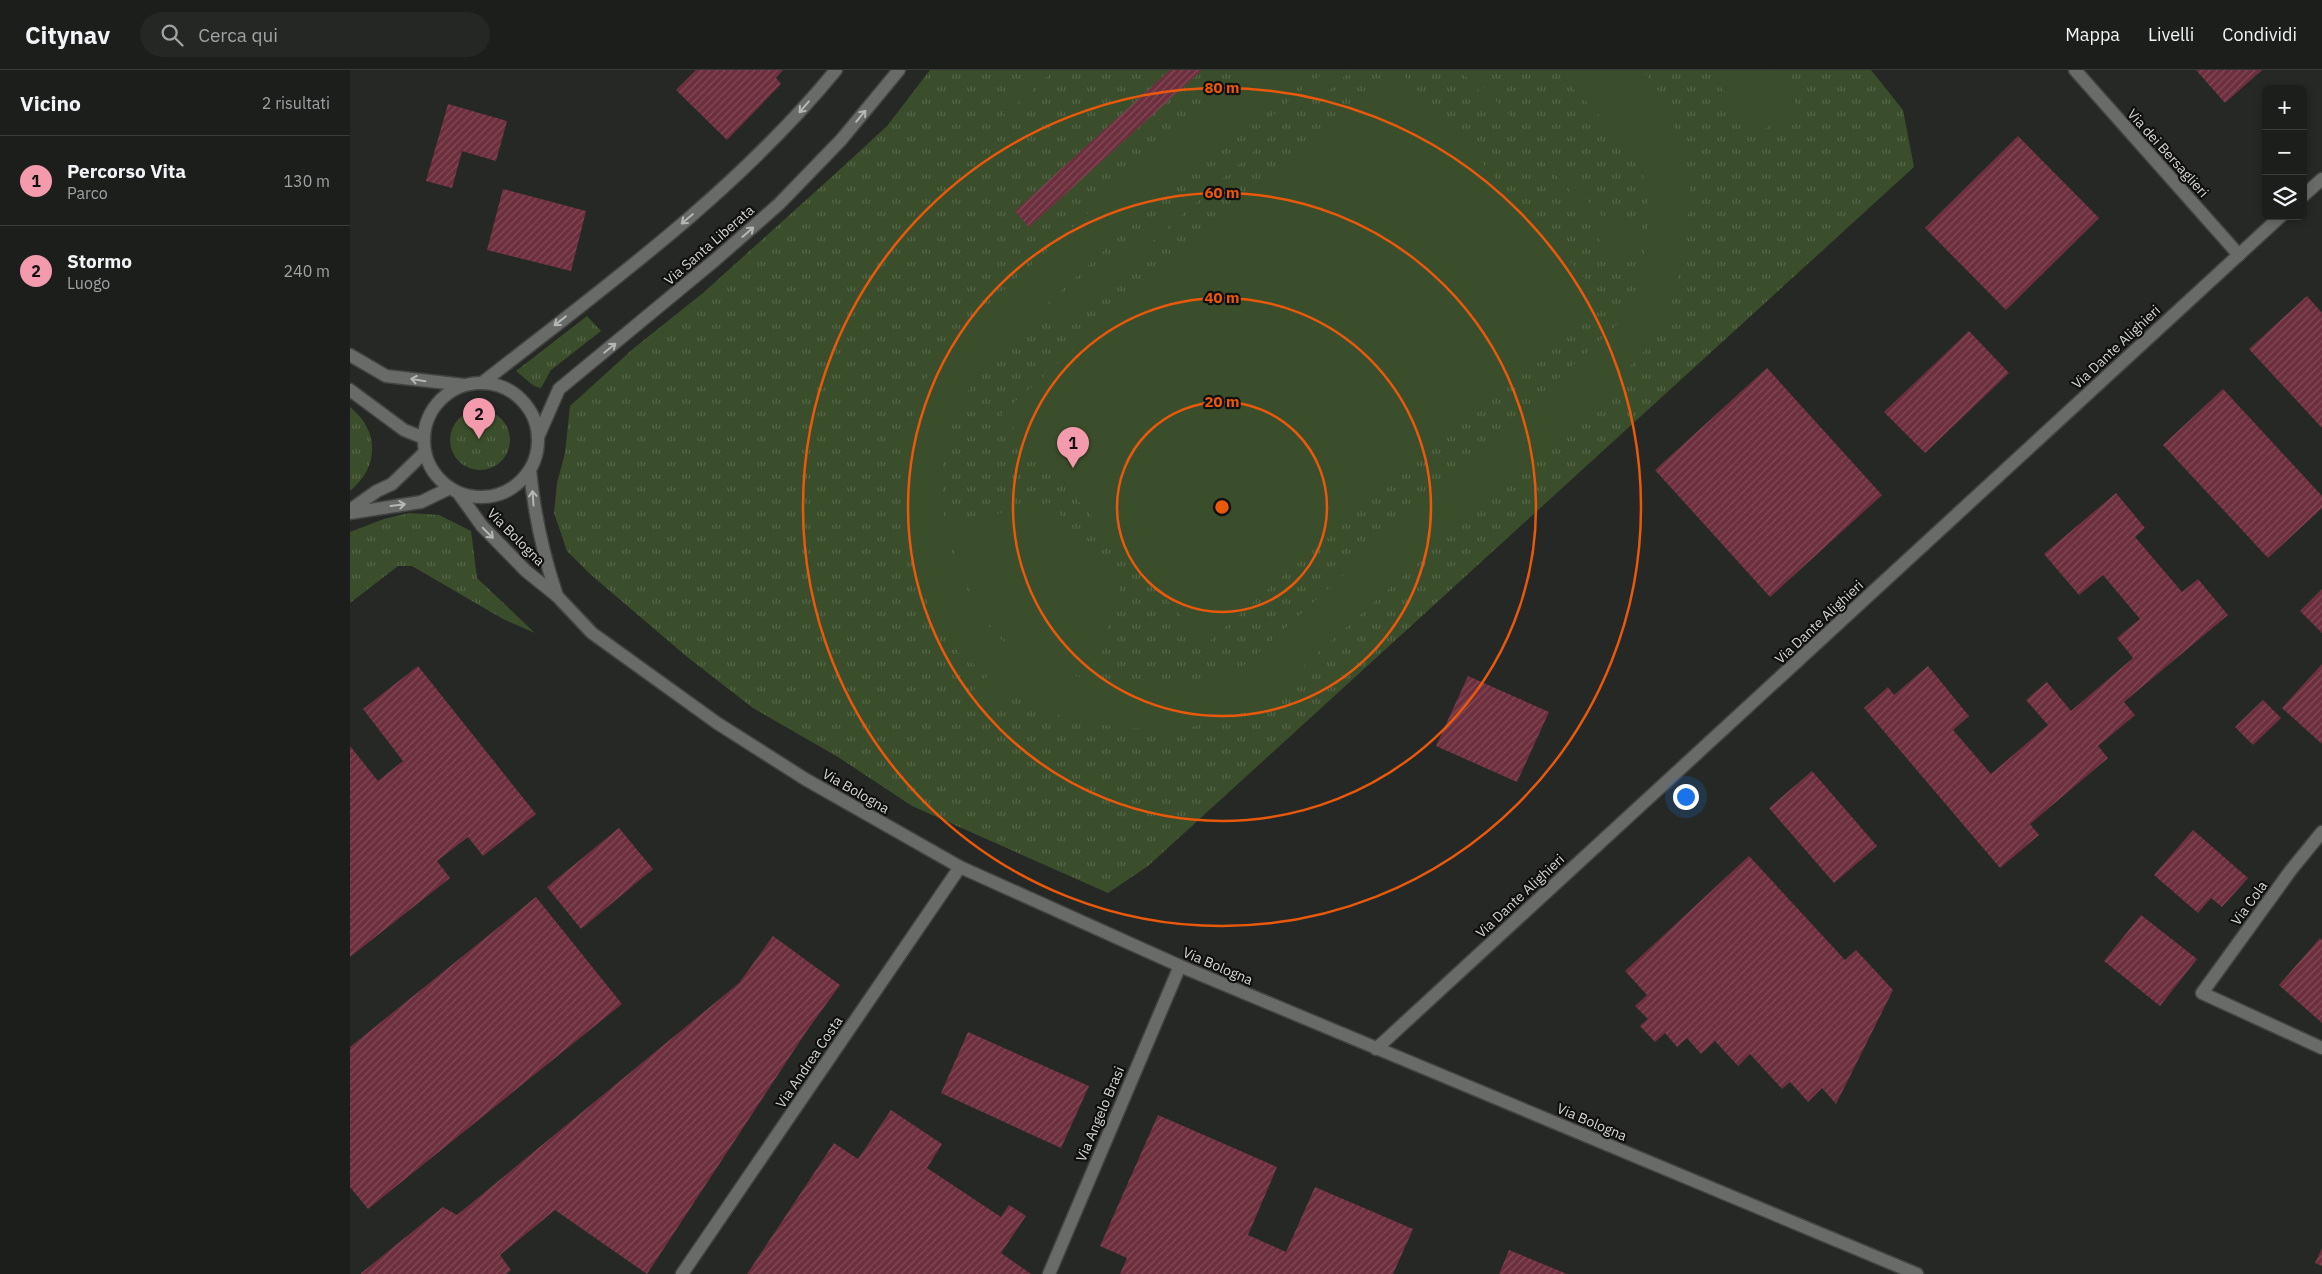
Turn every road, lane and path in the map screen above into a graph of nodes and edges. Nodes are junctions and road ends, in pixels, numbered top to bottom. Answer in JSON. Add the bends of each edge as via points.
{"nodes":[{"id":1,"x":836,"y":70,"type":"edge"},
{"id":2,"x":898,"y":70,"type":"edge"},
{"id":3,"x":2075,"y":70,"type":"edge"},
{"id":4,"x":2322,"y":179,"type":"edge"},
{"id":5,"x":2307,"y":192,"type":"edge"},
{"id":6,"x":2278,"y":220,"type":"edge"},
{"id":7,"x":2239,"y":255,"type":"junction"},
{"id":8,"x":350,"y":356,"type":"edge"},
{"id":9,"x":482,"y":383,"type":"junction"},
{"id":10,"x":466,"y":385,"type":"junction"},
{"id":11,"x":350,"y":390,"type":"edge"},
{"id":12,"x":538,"y":437,"type":"junction"},
{"id":13,"x":424,"y":438,"type":"junction"},
{"id":14,"x":426,"y":452,"type":"junction"},
{"id":15,"x":530,"y":470,"type":"junction"},
{"id":16,"x":454,"y":491,"type":"junction"},
{"id":17,"x":350,"y":511,"type":"edge"},
{"id":18,"x":557,"y":596,"type":"junction"},
{"id":19,"x":2322,"y":832,"type":"edge"},
{"id":20,"x":960,"y":867,"type":"junction"},
{"id":21,"x":1180,"y":966,"type":"junction"},
{"id":22,"x":2322,"y":1048,"type":"edge"},
{"id":23,"x":1376,"y":1049,"type":"junction"},
{"id":24,"x":682,"y":1274,"type":"edge"},
{"id":25,"x":1049,"y":1274,"type":"edge"},
{"id":26,"x":1917,"y":1274,"type":"edge"}],
"edges":[{"from":1,"to":9,"type":"street","one_way":true,"via":[[797,115],[722,189],[642,257]]},
{"from":12,"to":2,"type":"street","name":"Via Santa Liberata","one_way":true,"via":[[559,390],[779,204],[841,140]]},
{"from":3,"to":7,"type":"street","name":"Via dei Bersaglieri"},
{"from":4,"to":5,"type":"street"},
{"from":6,"to":7,"type":"street","name":"Via Dante Alighieri"},
{"from":7,"to":23,"type":"street","name":"Via Dante Alighieri"},
{"from":10,"to":8,"type":"street","one_way":true,"via":[[386,376]]},
{"from":9,"to":10,"type":"street"},
{"from":9,"to":12,"type":"street","via":[[503,388],[521,399],[536,423]]},
{"from":10,"to":13,"type":"street","via":[[450,392],[436,405],[427,420]]},
{"from":11,"to":13,"type":"street","via":[[404,430]]},
{"from":12,"to":15,"type":"street","via":[[537,454]]},
{"from":13,"to":14,"type":"street"},
{"from":14,"to":16,"type":"street","via":[[433,472]]},
{"from":14,"to":17,"type":"street","via":[[392,484]]},
{"from":15,"to":16,"type":"street","via":[[507,492],[475,497]]},
{"from":18,"to":15,"type":"street","name":"Via Bologna","one_way":true,"via":[[533,506]]},
{"from":17,"to":16,"type":"street","one_way":true,"via":[[421,502]]},
{"from":16,"to":18,"type":"street","name":"Via Bologna","one_way":true,"via":[[482,526],[526,571]]},
{"from":18,"to":20,"type":"street","name":"Via Bologna","via":[[592,633],[717,723],[805,779]]},
{"from":19,"to":22,"type":"street","name":"Via Cola","via":[[2202,993]]},
{"from":20,"to":21,"type":"street","name":"Via Bologna"},
{"from":20,"to":24,"type":"street","name":"Via Andrea Costa"},
{"from":21,"to":23,"type":"street","name":"Via Bologna"},
{"from":21,"to":25,"type":"street","name":"Via Angelo Brasi"},
{"from":23,"to":26,"type":"street","name":"Via Bologna"}]}
